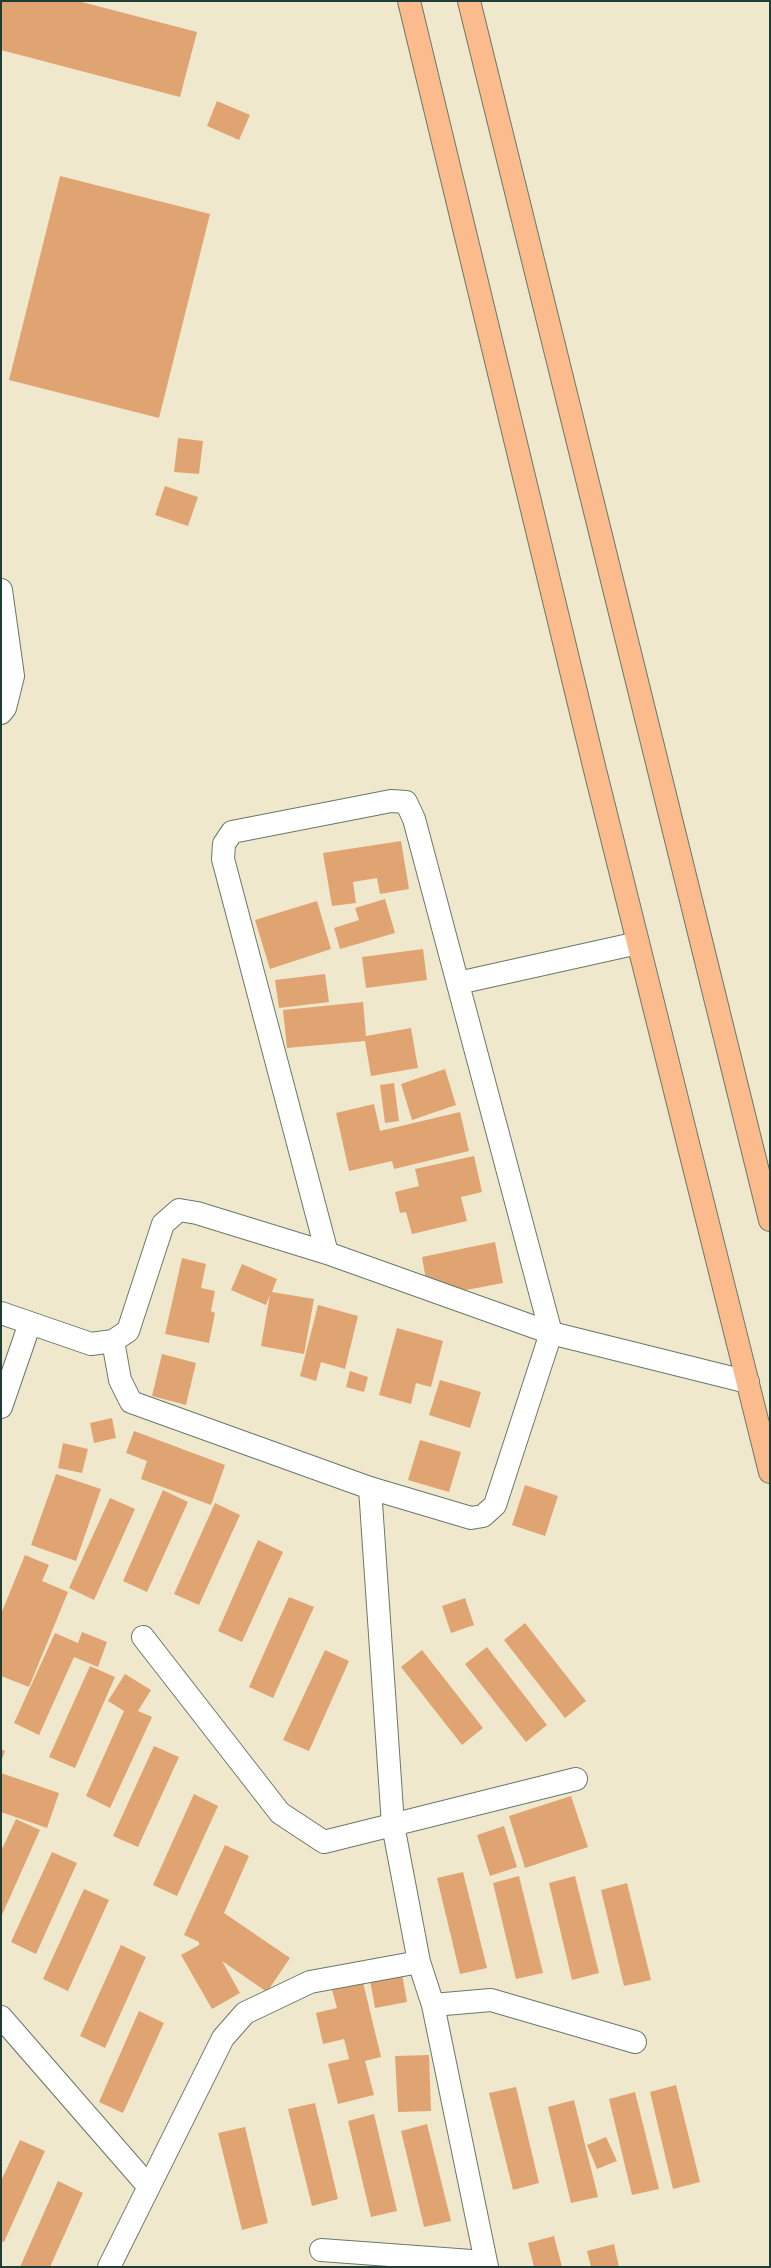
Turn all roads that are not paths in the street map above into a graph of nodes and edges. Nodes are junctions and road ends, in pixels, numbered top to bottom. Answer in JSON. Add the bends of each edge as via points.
{"nodes":[{"id":1,"x":409,"y":1,"type":"edge"},
{"id":2,"x":469,"y":1,"type":"edge"},
{"id":3,"x":1,"y":590,"type":"edge"},
{"id":4,"x":1,"y":713,"type":"edge"},
{"id":5,"x":638,"y":943,"type":"junction"},
{"id":6,"x":458,"y":983,"type":"junction"},
{"id":7,"x":770,"y":1220,"type":"edge"},
{"id":8,"x":327,"y":1253,"type":"junction"},
{"id":9,"x":1,"y":1313,"type":"edge"},
{"id":10,"x":30,"y":1323,"type":"junction"},
{"id":11,"x":550,"y":1332,"type":"junction"},
{"id":12,"x":112,"y":1342,"type":"junction"},
{"id":13,"x":748,"y":1382,"type":"junction"},
{"id":14,"x":1,"y":1407,"type":"edge"},
{"id":15,"x":770,"y":1472,"type":"edge"},
{"id":16,"x":370,"y":1488,"type":"junction"},
{"id":17,"x":143,"y":1638,"type":"dead end"},
{"id":18,"x":576,"y":1779,"type":"dead end"},
{"id":19,"x":392,"y":1825,"type":"junction"},
{"id":20,"x":419,"y":1962,"type":"junction"},
{"id":21,"x":433,"y":2005,"type":"junction"},
{"id":22,"x":1,"y":2017,"type":"edge"},
{"id":23,"x":635,"y":2042,"type":"dead end"},
{"id":24,"x":149,"y":2187,"type":"junction"},
{"id":25,"x":321,"y":2250,"type":"dead end"},
{"id":26,"x":486,"y":2264,"type":"edge"},
{"id":27,"x":109,"y":2267,"type":"edge"}],
"edges":[{"from":1,"to":5,"type":"main road"},
{"from":2,"to":7,"type":"main road"},
{"from":3,"to":4,"type":"street","via":[[13,676],[5,708]]},
{"from":5,"to":6,"type":"street"},
{"from":5,"to":13,"type":"main road"},
{"from":6,"to":8,"type":"street","via":[[414,819],[406,802],[391,801],[232,832],[224,844],[223,859]]},
{"from":6,"to":11,"type":"street"},
{"from":8,"to":11,"type":"street"},
{"from":8,"to":12,"type":"street","via":[[197,1213],[179,1210],[163,1224],[128,1331]]},
{"from":9,"to":10,"type":"street"},
{"from":10,"to":12,"type":"street","via":[[91,1344]]},
{"from":10,"to":14,"type":"street"},
{"from":11,"to":13,"type":"street"},
{"from":11,"to":16,"type":"street","via":[[496,1505],[483,1516],[471,1518]]},
{"from":12,"to":16,"type":"street","via":[[120,1380],[131,1402]]},
{"from":13,"to":15,"type":"main road"},
{"from":16,"to":19,"type":"street"},
{"from":17,"to":19,"type":"street","via":[[280,1813],[324,1842]]},
{"from":18,"to":19,"type":"street"},
{"from":19,"to":20,"type":"street"},
{"from":20,"to":21,"type":"street"},
{"from":20,"to":24,"type":"street","via":[[310,1982],[245,2013],[223,2038]]},
{"from":21,"to":23,"type":"street","via":[[491,2000]]},
{"from":21,"to":26,"type":"street"},
{"from":22,"to":24,"type":"street"},
{"from":24,"to":27,"type":"street"},
{"from":25,"to":26,"type":"street"}]}
